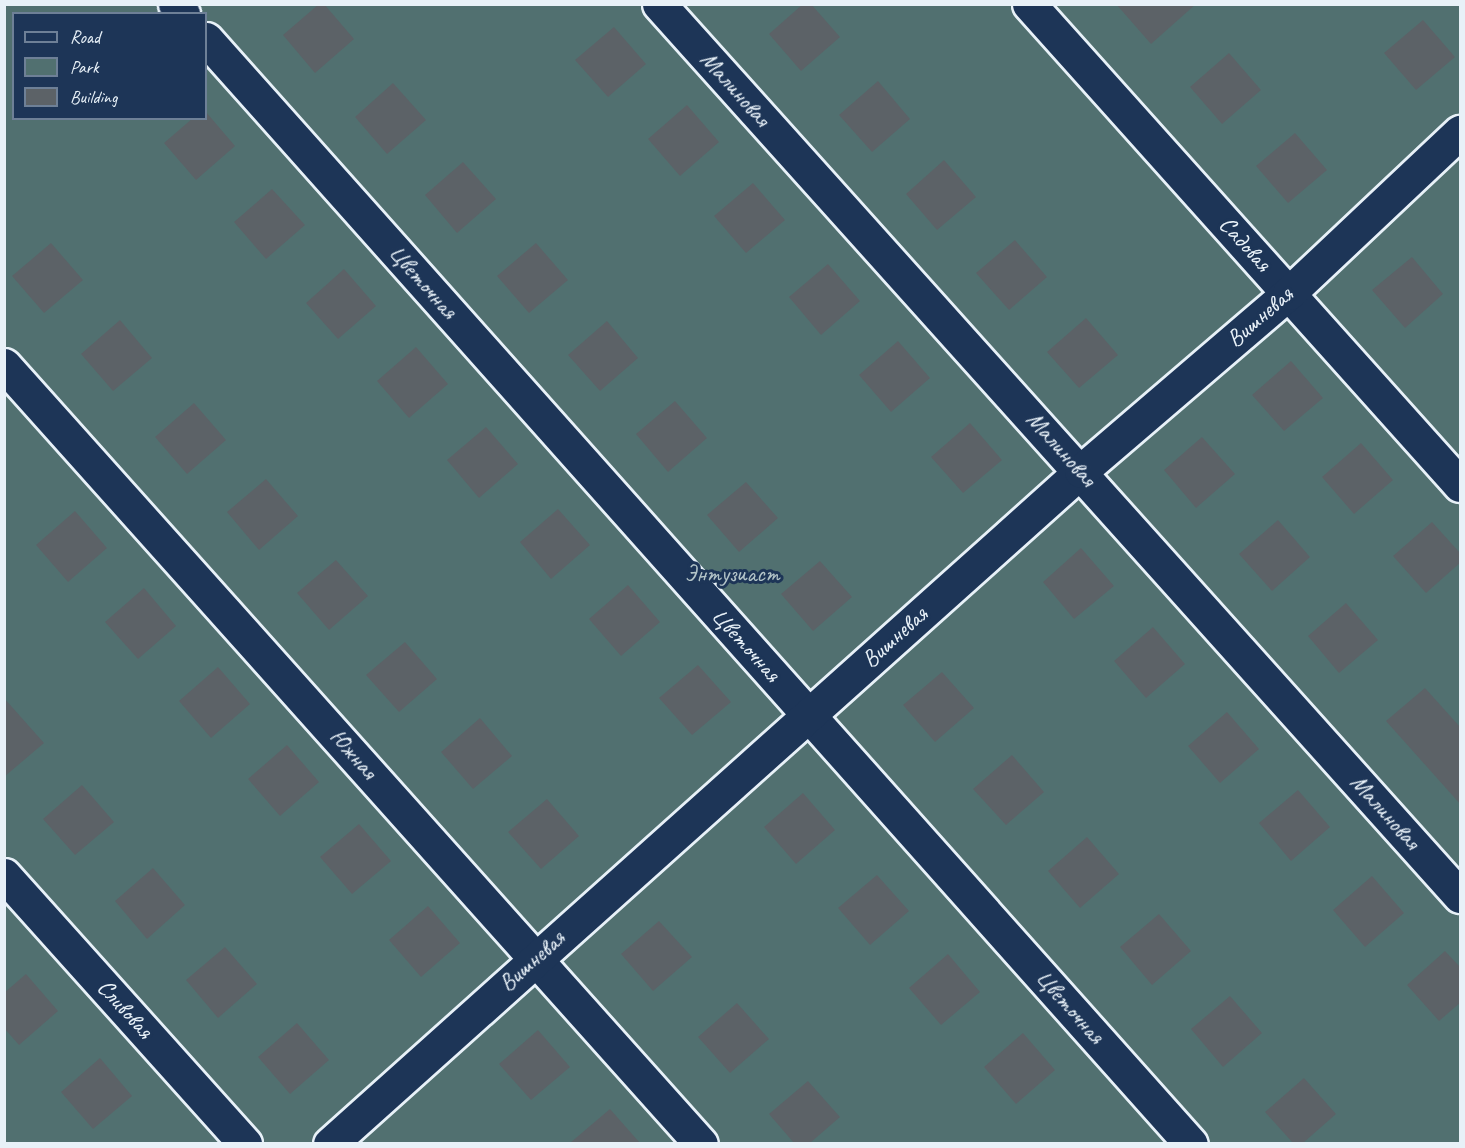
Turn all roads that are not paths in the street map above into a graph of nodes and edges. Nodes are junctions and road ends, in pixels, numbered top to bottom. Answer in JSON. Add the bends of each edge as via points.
{"nodes":[{"id":1,"x":659,"y":4,"type":"edge"},
{"id":2,"x":1029,"y":4,"type":"edge"},
{"id":3,"x":207,"y":40,"type":"edge"},
{"id":4,"x":1461,"y":132,"type":"edge"},
{"id":5,"x":1289,"y":293,"type":"junction"},
{"id":6,"x":4,"y":365,"type":"edge"},
{"id":7,"x":1081,"y":471,"type":"junction"},
{"id":8,"x":1461,"y":485,"type":"edge"},
{"id":9,"x":808,"y":715,"type":"junction"},
{"id":10,"x":4,"y":875,"type":"edge"},
{"id":11,"x":1461,"y":896,"type":"edge"},
{"id":12,"x":535,"y":958,"type":"junction"},
{"id":13,"x":245,"y":1143,"type":"edge"},
{"id":14,"x":330,"y":1143,"type":"edge"},
{"id":15,"x":700,"y":1143,"type":"edge"},
{"id":16,"x":1191,"y":1143,"type":"edge"}],
"edges":[{"from":1,"to":7,"type":"street","name":"Малиновая"},
{"from":2,"to":5,"type":"street","name":"Садовая"},
{"from":3,"to":9,"type":"street","name":"Цветочная"},
{"from":4,"to":5,"type":"street","name":"Вишневая"},
{"from":5,"to":7,"type":"street","name":"Вишневая"},
{"from":5,"to":8,"type":"street","name":"Садовая"},
{"from":6,"to":12,"type":"street","name":"Южная"},
{"from":7,"to":9,"type":"street","name":"Вишневая"},
{"from":7,"to":11,"type":"street","name":"Малиновая"},
{"from":9,"to":12,"type":"street","name":"Вишневая"},
{"from":9,"to":16,"type":"street","name":"Цветочная"},
{"from":10,"to":13,"type":"street","name":"Сливовая"},
{"from":12,"to":14,"type":"street","name":"Вишневая"},
{"from":12,"to":15,"type":"street","name":"Южная"}]}
